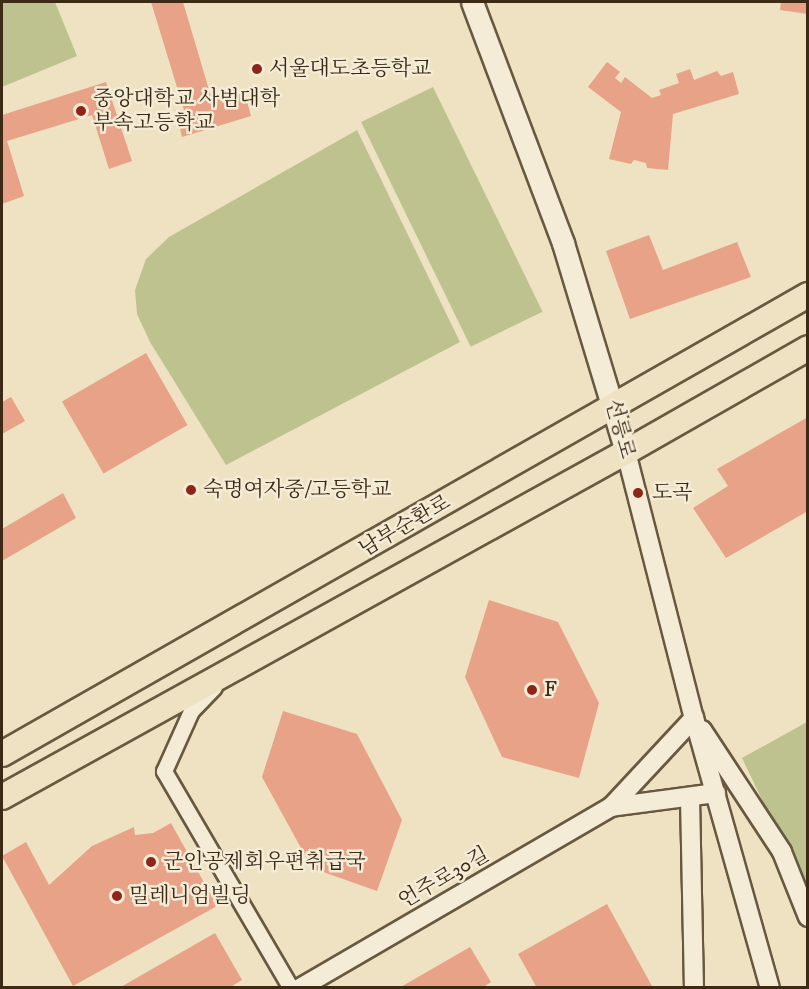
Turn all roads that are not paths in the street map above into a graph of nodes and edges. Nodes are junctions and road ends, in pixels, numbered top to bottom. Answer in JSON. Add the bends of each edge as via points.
{"nodes":[{"id":1,"x":472,"y":2,"type":"edge"},
{"id":2,"x":807,"y":295,"type":"edge"},
{"id":3,"x":807,"y":348,"type":"edge"},
{"id":4,"x":615,"y":407,"type":"junction"},
{"id":5,"x":626,"y":452,"type":"junction"},
{"id":6,"x":226,"y":674,"type":"junction"},
{"id":7,"x":694,"y":718,"type":"junction"},
{"id":8,"x":2,"y":754,"type":"edge"},
{"id":9,"x":716,"y":793,"type":"junction"},
{"id":10,"x":2,"y":797,"type":"edge"},
{"id":11,"x":690,"y":798,"type":"junction"},
{"id":12,"x":611,"y":807,"type":"junction"},
{"id":13,"x":793,"y":874,"type":"junction"},
{"id":14,"x":807,"y":895,"type":"edge"},
{"id":15,"x":807,"y":917,"type":"edge"},
{"id":16,"x":291,"y":987,"type":"edge"},
{"id":17,"x":300,"y":987,"type":"edge"},
{"id":18,"x":694,"y":987,"type":"edge"},
{"id":19,"x":770,"y":987,"type":"edge"}],
"edges":[{"from":1,"to":4,"type":"main road","name":"선릉로","via":[[563,243]]},
{"from":2,"to":4,"type":"main road","name":"남부순환로"},
{"from":3,"to":5,"type":"main road","name":"남부순환로"},
{"from":4,"to":5,"type":"main road","name":"선릉로"},
{"from":4,"to":8,"type":"main road","name":"남부순환로"},
{"from":5,"to":6,"type":"main road","name":"남부순환로"},
{"from":5,"to":7,"type":"street","name":"선릉로"},
{"from":6,"to":10,"type":"main road","name":"남부순환로"},
{"from":6,"to":16,"type":"street","via":[[191,711],[164,771]]},
{"from":7,"to":9,"type":"street","name":"선릉로"},
{"from":7,"to":12,"type":"street"},
{"from":7,"to":13,"type":"street","via":[[735,775]]},
{"from":9,"to":11,"type":"street"},
{"from":9,"to":19,"type":"street","name":"선릉로"},
{"from":11,"to":12,"type":"street"},
{"from":11,"to":18,"type":"street"},
{"from":12,"to":17,"type":"street","name":"언주로30길"},
{"from":13,"to":14,"type":"street"},
{"from":13,"to":15,"type":"street"}]}
